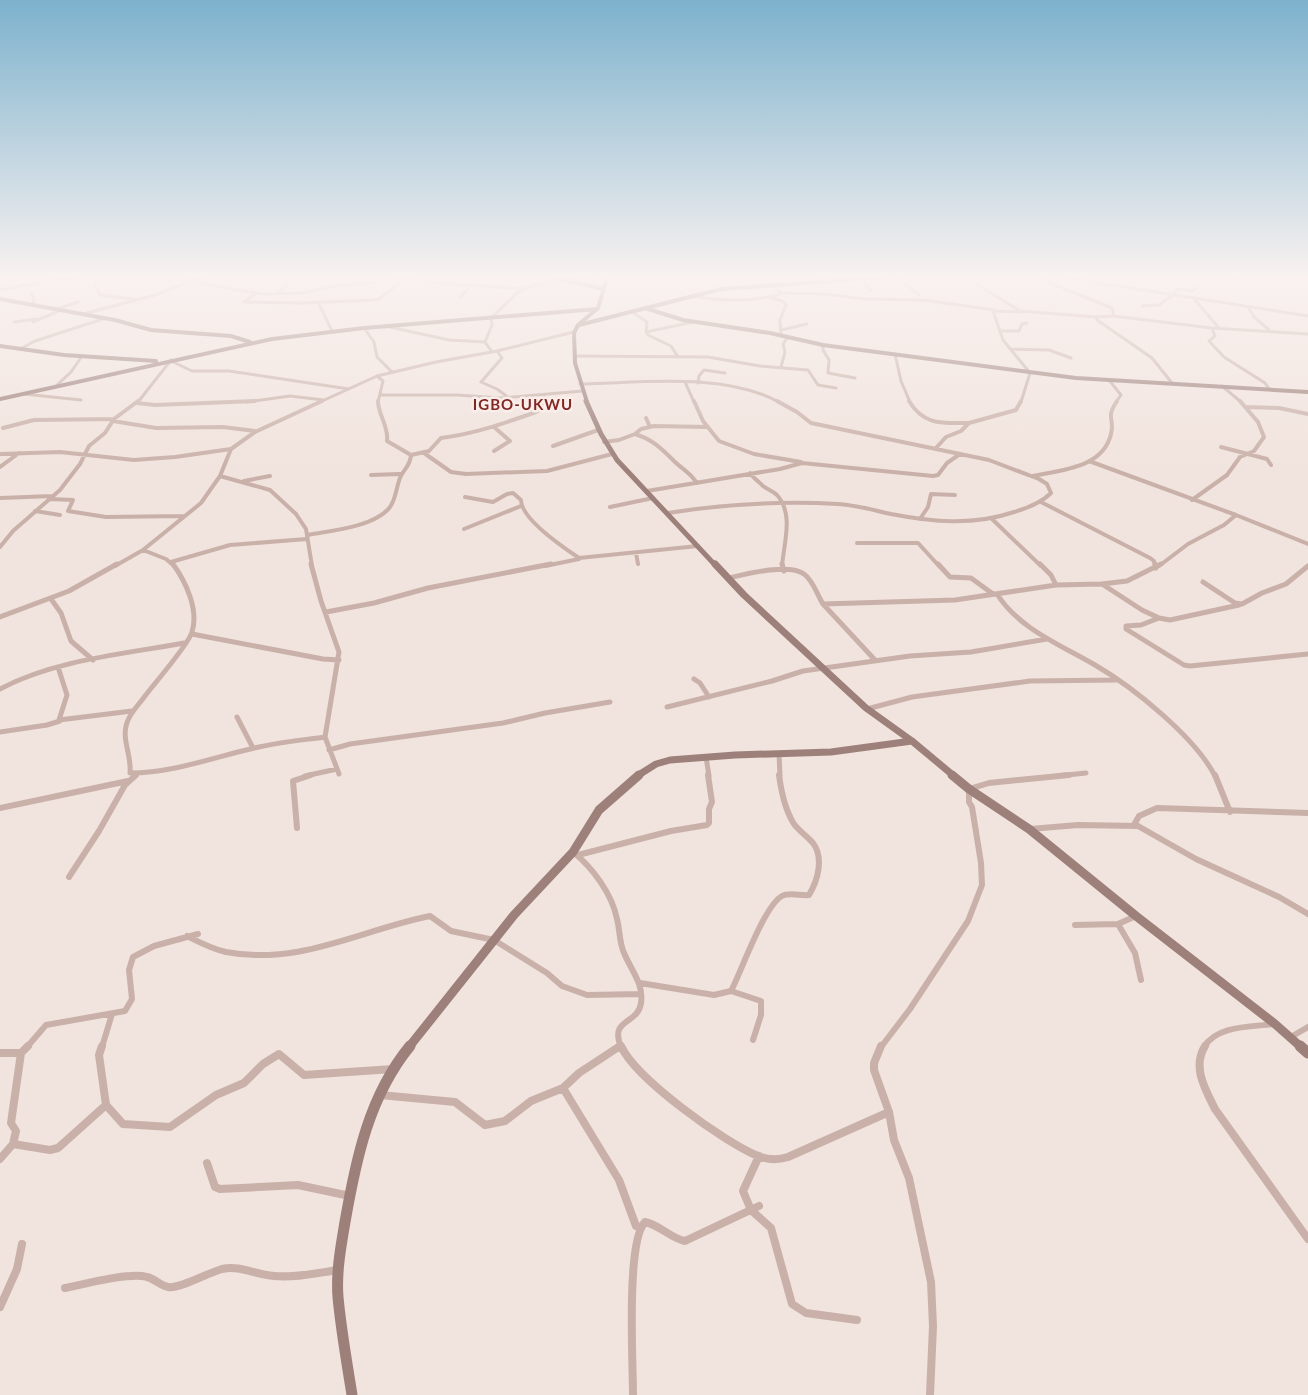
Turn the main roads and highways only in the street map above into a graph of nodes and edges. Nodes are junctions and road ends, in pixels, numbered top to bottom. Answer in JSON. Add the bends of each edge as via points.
{"nodes":[{"id":1,"x":244,"y":340,"type":"edge"},
{"id":2,"x":266,"y":340,"type":"edge"},
{"id":3,"x":575,"y":340,"type":"edge"},
{"id":4,"x":802,"y":340,"type":"edge"},
{"id":5,"x":250,"y":342,"type":"junction"},
{"id":6,"x":0,"y":346,"type":"edge"},
{"id":7,"x":161,"y":362,"type":"junction"},
{"id":8,"x":1308,"y":392,"type":"edge"},
{"id":9,"x":0,"y":399,"type":"edge"},
{"id":10,"x":912,"y":740,"type":"junction"},
{"id":11,"x":1308,"y":1053,"type":"edge"},
{"id":12,"x":352,"y":1395,"type":"edge"}],
"edges":[{"from":1,"to":5,"type":"main road"},
{"from":2,"to":5,"type":"main road"},
{"from":3,"to":10,"type":"main road","via":[[581,388],[612,454],[744,595],[867,709]]},
{"from":4,"to":8,"type":"main road","via":[[1082,379]]},
{"from":5,"to":7,"type":"main road"},
{"from":6,"to":7,"type":"main road"},
{"from":7,"to":9,"type":"main road"},
{"from":10,"to":11,"type":"main road","via":[[970,789],[1030,829]]},
{"from":10,"to":12,"type":"main road","via":[[831,752],[670,760],[646,769],[599,810],[585,830],[575,854],[514,915],[394,1068],[379,1095],[363,1137],[338,1270],[338,1296]]}]}
